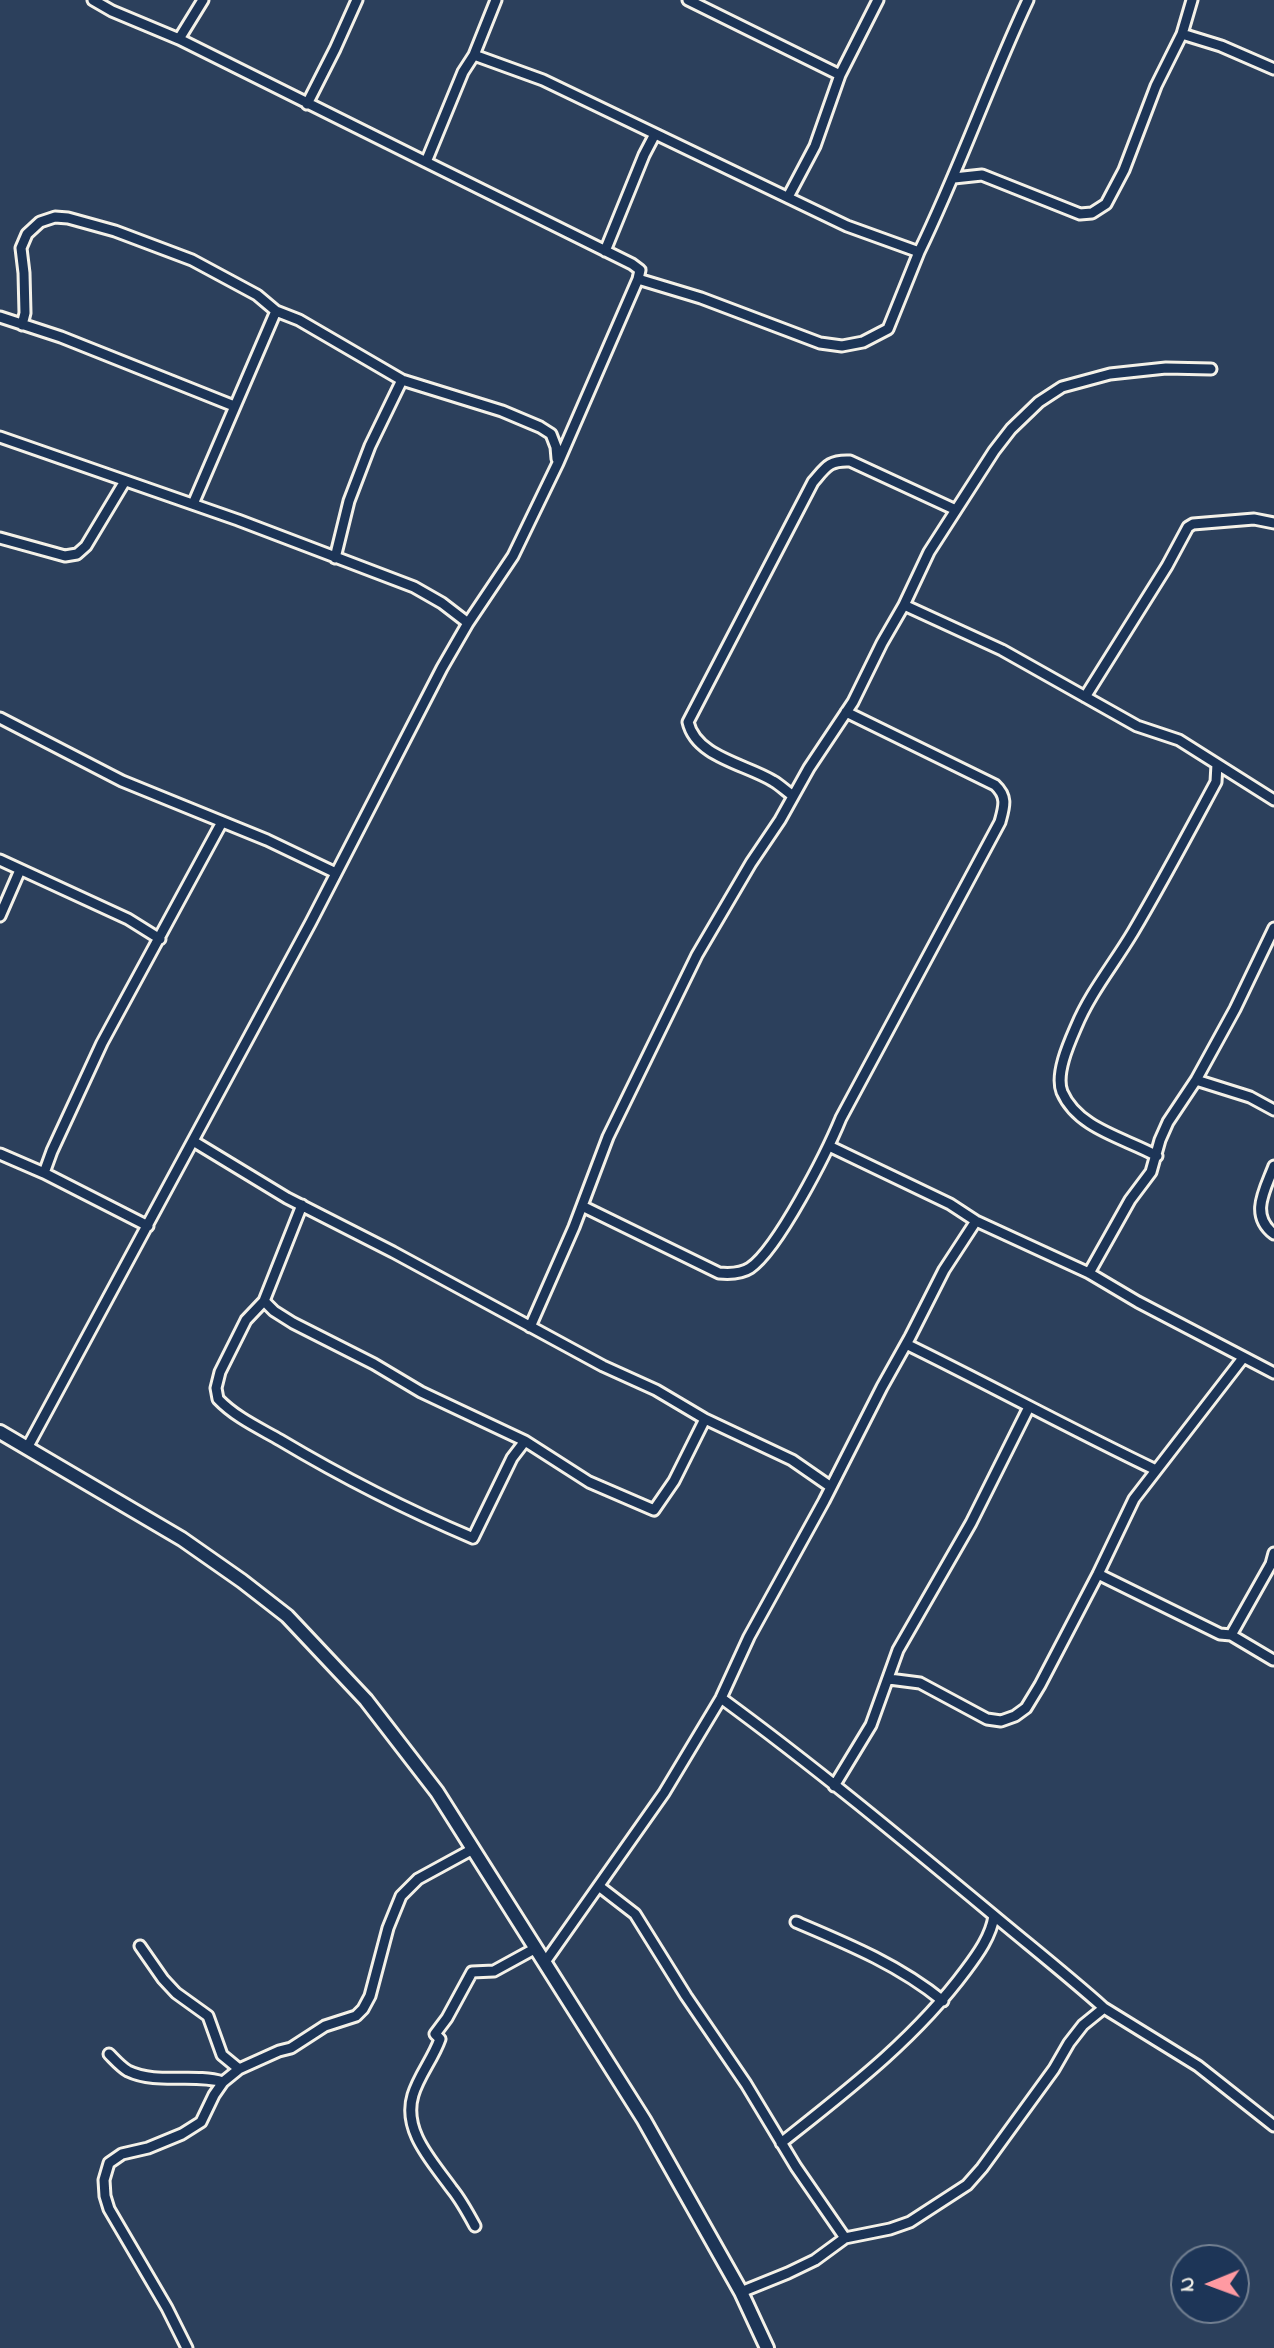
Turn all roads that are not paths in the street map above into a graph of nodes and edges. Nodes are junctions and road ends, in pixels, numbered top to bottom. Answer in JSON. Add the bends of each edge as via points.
{"nodes":[{"id":1,"x":93,"y":0,"type":"edge"},
{"id":2,"x":203,"y":0,"type":"edge"},
{"id":3,"x":357,"y":0,"type":"edge"},
{"id":4,"x":496,"y":0,"type":"edge"},
{"id":5,"x":688,"y":0,"type":"edge"},
{"id":6,"x":878,"y":0,"type":"edge"},
{"id":7,"x":1028,"y":0,"type":"edge"},
{"id":8,"x":1192,"y":0,"type":"edge"},
{"id":9,"x":1182,"y":34,"type":"junction"},
{"id":10,"x":179,"y":39,"type":"junction"},
{"id":11,"x":474,"y":55,"type":"junction"},
{"id":12,"x":1274,"y":69,"type":"edge"},
{"id":13,"x":840,"y":75,"type":"junction"},
{"id":14,"x":307,"y":104,"type":"junction"},
{"id":15,"x":655,"y":134,"type":"junction"},
{"id":16,"x":426,"y":162,"type":"junction"},
{"id":17,"x":954,"y":178,"type":"junction"},
{"id":18,"x":788,"y":197,"type":"junction"},
{"id":19,"x":605,"y":251,"type":"junction"},
{"id":20,"x":919,"y":252,"type":"junction"},
{"id":21,"x":638,"y":279,"type":"junction"},
{"id":22,"x":276,"y":311,"type":"junction"},
{"id":23,"x":0,"y":317,"type":"edge"},
{"id":24,"x":22,"y":325,"type":"junction"},
{"id":25,"x":1211,"y":369,"type":"dead end"},
{"id":26,"x":402,"y":380,"type":"junction"},
{"id":27,"x":234,"y":406,"type":"junction"},
{"id":28,"x":0,"y":437,"type":"edge"},
{"id":29,"x":558,"y":463,"type":"junction"},
{"id":30,"x":125,"y":481,"type":"junction"},
{"id":31,"x":193,"y":504,"type":"junction"},
{"id":32,"x":956,"y":510,"type":"junction"},
{"id":33,"x":1274,"y":523,"type":"edge"},
{"id":34,"x":0,"y":538,"type":"edge"},
{"id":35,"x":335,"y":558,"type":"junction"},
{"id":36,"x":904,"y":605,"type":"junction"},
{"id":37,"x":468,"y":623,"type":"junction"},
{"id":38,"x":1085,"y":697,"type":"junction"},
{"id":39,"x":846,"y":712,"type":"junction"},
{"id":40,"x":0,"y":718,"type":"edge"},
{"id":41,"x":1217,"y":764,"type":"junction"},
{"id":42,"x":793,"y":796,"type":"junction"},
{"id":43,"x":1274,"y":800,"type":"edge"},
{"id":44,"x":222,"y":822,"type":"junction"},
{"id":45,"x":0,"y":860,"type":"edge"},
{"id":46,"x":20,"y":870,"type":"junction"},
{"id":47,"x":336,"y":873,"type":"junction"},
{"id":48,"x":0,"y":916,"type":"edge"},
{"id":49,"x":1274,"y":928,"type":"edge"},
{"id":50,"x":160,"y":939,"type":"junction"},
{"id":51,"x":1261,"y":953,"type":"junction"},
{"id":52,"x":1274,"y":959,"type":"edge"},
{"id":53,"x":1196,"y":1080,"type":"junction"},
{"id":54,"x":1274,"y":1110,"type":"edge"},
{"id":55,"x":193,"y":1141,"type":"junction"},
{"id":56,"x":829,"y":1146,"type":"junction"},
{"id":57,"x":0,"y":1154,"type":"edge"},
{"id":58,"x":1157,"y":1156,"type":"junction"},
{"id":59,"x":1274,"y":1166,"type":"edge"},
{"id":60,"x":44,"y":1173,"type":"junction"},
{"id":61,"x":302,"y":1205,"type":"junction"},
{"id":62,"x":582,"y":1206,"type":"junction"},
{"id":63,"x":976,"y":1221,"type":"junction"},
{"id":64,"x":148,"y":1226,"type":"junction"},
{"id":65,"x":1274,"y":1234,"type":"edge"},
{"id":66,"x":1089,"y":1273,"type":"junction"},
{"id":67,"x":264,"y":1301,"type":"junction"},
{"id":68,"x":530,"y":1327,"type":"junction"},
{"id":69,"x":906,"y":1344,"type":"junction"},
{"id":70,"x":1243,"y":1358,"type":"junction"},
{"id":71,"x":1274,"y":1373,"type":"edge"},
{"id":72,"x":1029,"y":1407,"type":"junction"},
{"id":73,"x":705,"y":1419,"type":"junction"},
{"id":74,"x":0,"y":1432,"type":"edge"},
{"id":75,"x":525,"y":1441,"type":"junction"},
{"id":76,"x":27,"y":1448,"type":"junction"},
{"id":77,"x":1156,"y":1470,"type":"junction"},
{"id":78,"x":831,"y":1487,"type":"junction"},
{"id":79,"x":1274,"y":1553,"type":"edge"},
{"id":80,"x":1098,"y":1574,"type":"junction"},
{"id":81,"x":1231,"y":1635,"type":"junction"},
{"id":82,"x":1273,"y":1660,"type":"edge"},
{"id":83,"x":889,"y":1679,"type":"junction"},
{"id":84,"x":721,"y":1698,"type":"junction"},
{"id":85,"x":834,"y":1786,"type":"junction"},
{"id":86,"x":473,"y":1849,"type":"junction"},
{"id":87,"x":600,"y":1887,"type":"junction"},
{"id":88,"x":994,"y":1916,"type":"junction"},
{"id":89,"x":796,"y":1922,"type":"dead end"},
{"id":90,"x":140,"y":1946,"type":"dead end"},
{"id":91,"x":536,"y":1948,"type":"junction"},
{"id":92,"x":545,"y":1962,"type":"junction"},
{"id":93,"x":943,"y":2001,"type":"junction"},
{"id":94,"x":1104,"y":2008,"type":"junction"},
{"id":95,"x":109,"y":2054,"type":"dead end"},
{"id":96,"x":239,"y":2069,"type":"junction"},
{"id":97,"x":223,"y":2082,"type":"junction"},
{"id":98,"x":1274,"y":2126,"type":"edge"},
{"id":99,"x":781,"y":2143,"type":"junction"},
{"id":100,"x":475,"y":2226,"type":"dead end"},
{"id":101,"x":845,"y":2238,"type":"junction"},
{"id":102,"x":741,"y":2292,"type":"junction"},
{"id":103,"x":187,"y":2348,"type":"edge"},
{"id":104,"x":767,"y":2348,"type":"edge"}],
"edges":[{"from":1,"to":10,"type":"street"},
{"from":2,"to":10,"type":"street"},
{"from":3,"to":14,"type":"street"},
{"from":4,"to":11,"type":"street"},
{"from":5,"to":13,"type":"street"},
{"from":6,"to":13,"type":"street"},
{"from":7,"to":17,"type":"street"},
{"from":8,"to":9,"type":"street"},
{"from":9,"to":12,"type":"street"},
{"from":9,"to":17,"type":"street","via":[[1124,170],[1106,204],[1092,213],[1080,214],[982,175]]},
{"from":10,"to":14,"type":"street"},
{"from":11,"to":15,"type":"street","via":[[543,80]]},
{"from":11,"to":16,"type":"street"},
{"from":13,"to":18,"type":"street","via":[[815,146]]},
{"from":14,"to":16,"type":"street"},
{"from":15,"to":18,"type":"street"},
{"from":15,"to":19,"type":"street"},
{"from":16,"to":19,"type":"street"},
{"from":17,"to":20,"type":"street"},
{"from":18,"to":20,"type":"street"},
{"from":19,"to":21,"type":"street","via":[[640,270]]},
{"from":20,"to":21,"type":"street","via":[[888,329],[842,346],[820,343]]},
{"from":21,"to":29,"type":"street"},
{"from":22,"to":24,"type":"street","via":[[192,260],[115,231],[55,217],[40,222],[21,248]]},
{"from":22,"to":26,"type":"street"},
{"from":22,"to":27,"type":"street"},
{"from":23,"to":24,"type":"street"},
{"from":24,"to":27,"type":"street"},
{"from":25,"to":32,"type":"street","via":[[1110,374],[1062,387],[1011,429]]},
{"from":26,"to":29,"type":"street","via":[[540,427],[554,440]]},
{"from":26,"to":35,"type":"street","via":[[358,476]]},
{"from":27,"to":31,"type":"street"},
{"from":28,"to":30,"type":"street"},
{"from":29,"to":37,"type":"street","via":[[513,556]]},
{"from":30,"to":31,"type":"street"},
{"from":30,"to":34,"type":"street","via":[[77,554],[65,556]]},
{"from":31,"to":35,"type":"street"},
{"from":32,"to":36,"type":"street"},
{"from":32,"to":42,"type":"street","via":[[850,461],[836,460],[813,482],[688,722],[695,738],[713,752]]},
{"from":33,"to":38,"type":"street","via":[[1254,519],[1188,527]]},
{"from":35,"to":37,"type":"street","via":[[414,587]]},
{"from":36,"to":38,"type":"street","via":[[1002,650]]},
{"from":36,"to":39,"type":"street"},
{"from":37,"to":47,"type":"street"},
{"from":38,"to":41,"type":"street","via":[[1137,726],[1179,740]]},
{"from":39,"to":42,"type":"street"},
{"from":39,"to":56,"type":"street","via":[[995,785],[1005,803],[1000,822]]},
{"from":40,"to":44,"type":"street","via":[[122,781]]},
{"from":41,"to":43,"type":"street"},
{"from":41,"to":58,"type":"street","via":[[1216,782],[1076,1026],[1061,1071],[1062,1092],[1088,1122]]},
{"from":42,"to":62,"type":"street","via":[[670,1006]]},
{"from":44,"to":47,"type":"street"},
{"from":44,"to":50,"type":"street"},
{"from":45,"to":46,"type":"street"},
{"from":46,"to":48,"type":"street"},
{"from":46,"to":50,"type":"street"},
{"from":47,"to":55,"type":"street"},
{"from":49,"to":51,"type":"street"},
{"from":50,"to":60,"type":"street","via":[[102,1043]]},
{"from":51,"to":52,"type":"street"},
{"from":51,"to":53,"type":"street"},
{"from":53,"to":54,"type":"street"},
{"from":53,"to":58,"type":"street","via":[[1168,1122]]},
{"from":55,"to":61,"type":"street"},
{"from":55,"to":64,"type":"street"},
{"from":56,"to":62,"type":"street","via":[[764,1256],[732,1274],[719,1273]]},
{"from":56,"to":63,"type":"street"},
{"from":57,"to":60,"type":"street"},
{"from":58,"to":66,"type":"street"},
{"from":59,"to":65,"type":"street","via":[[1260,1216]]},
{"from":60,"to":64,"type":"street"},
{"from":61,"to":67,"type":"street"},
{"from":61,"to":68,"type":"street"},
{"from":62,"to":68,"type":"street"},
{"from":63,"to":66,"type":"street"},
{"from":63,"to":69,"type":"street"},
{"from":64,"to":76,"type":"street"},
{"from":66,"to":70,"type":"street"},
{"from":67,"to":75,"type":"street","via":[[293,1323],[421,1392]]},
{"from":67,"to":75,"type":"street","via":[[246,1320],[229,1352],[217,1383],[218,1399],[333,1469],[473,1538]]},
{"from":68,"to":73,"type":"street"},
{"from":69,"to":72,"type":"street"},
{"from":69,"to":78,"type":"street"},
{"from":70,"to":71,"type":"street"},
{"from":70,"to":77,"type":"street"},
{"from":72,"to":77,"type":"street"},
{"from":72,"to":83,"type":"street","via":[[898,1650]]},
{"from":73,"to":75,"type":"street","via":[[654,1510],[589,1482]]},
{"from":73,"to":78,"type":"street","via":[[792,1460]]},
{"from":74,"to":76,"type":"main road"},
{"from":76,"to":86,"type":"main road","via":[[182,1539],[287,1616],[404,1747]]},
{"from":77,"to":80,"type":"street","via":[[1134,1499]]},
{"from":78,"to":84,"type":"street"},
{"from":79,"to":81,"type":"street"},
{"from":80,"to":81,"type":"street"},
{"from":80,"to":83,"type":"street","via":[[1040,1685],[1015,1716],[987,1719],[920,1683]]},
{"from":81,"to":82,"type":"street"},
{"from":83,"to":85,"type":"street","via":[[871,1725]]},
{"from":84,"to":85,"type":"street"},
{"from":84,"to":87,"type":"street"},
{"from":85,"to":88,"type":"street"},
{"from":86,"to":91,"type":"main road"},
{"from":86,"to":96,"type":"street","via":[[418,1879],[401,1896],[370,1996],[356,2016]]},
{"from":87,"to":92,"type":"street"},
{"from":87,"to":99,"type":"street","via":[[635,1914]]},
{"from":88,"to":93,"type":"street","via":[[991,1932]]},
{"from":88,"to":94,"type":"street"},
{"from":89,"to":93,"type":"street","via":[[889,1965]]},
{"from":90,"to":96,"type":"street","via":[[176,1993],[208,2016],[222,2055]]},
{"from":91,"to":92,"type":"main road"},
{"from":91,"to":100,"type":"street","via":[[494,1971],[472,1972],[435,2034],[440,2039],[410,2110],[424,2151]]},
{"from":92,"to":102,"type":"main road","via":[[644,2120]]},
{"from":93,"to":99,"type":"street","via":[[893,2052]]},
{"from":94,"to":98,"type":"street","via":[[1198,2066]]},
{"from":94,"to":101,"type":"street","via":[[1069,2043],[967,2185],[910,2222]]},
{"from":95,"to":97,"type":"street","via":[[142,2076]]},
{"from":96,"to":97,"type":"street"},
{"from":97,"to":103,"type":"street","via":[[201,2122],[148,2148],[122,2154],[109,2163],[104,2180],[109,2209]]},
{"from":99,"to":101,"type":"street"},
{"from":101,"to":102,"type":"street","via":[[815,2260]]},
{"from":102,"to":104,"type":"main road"}]}
